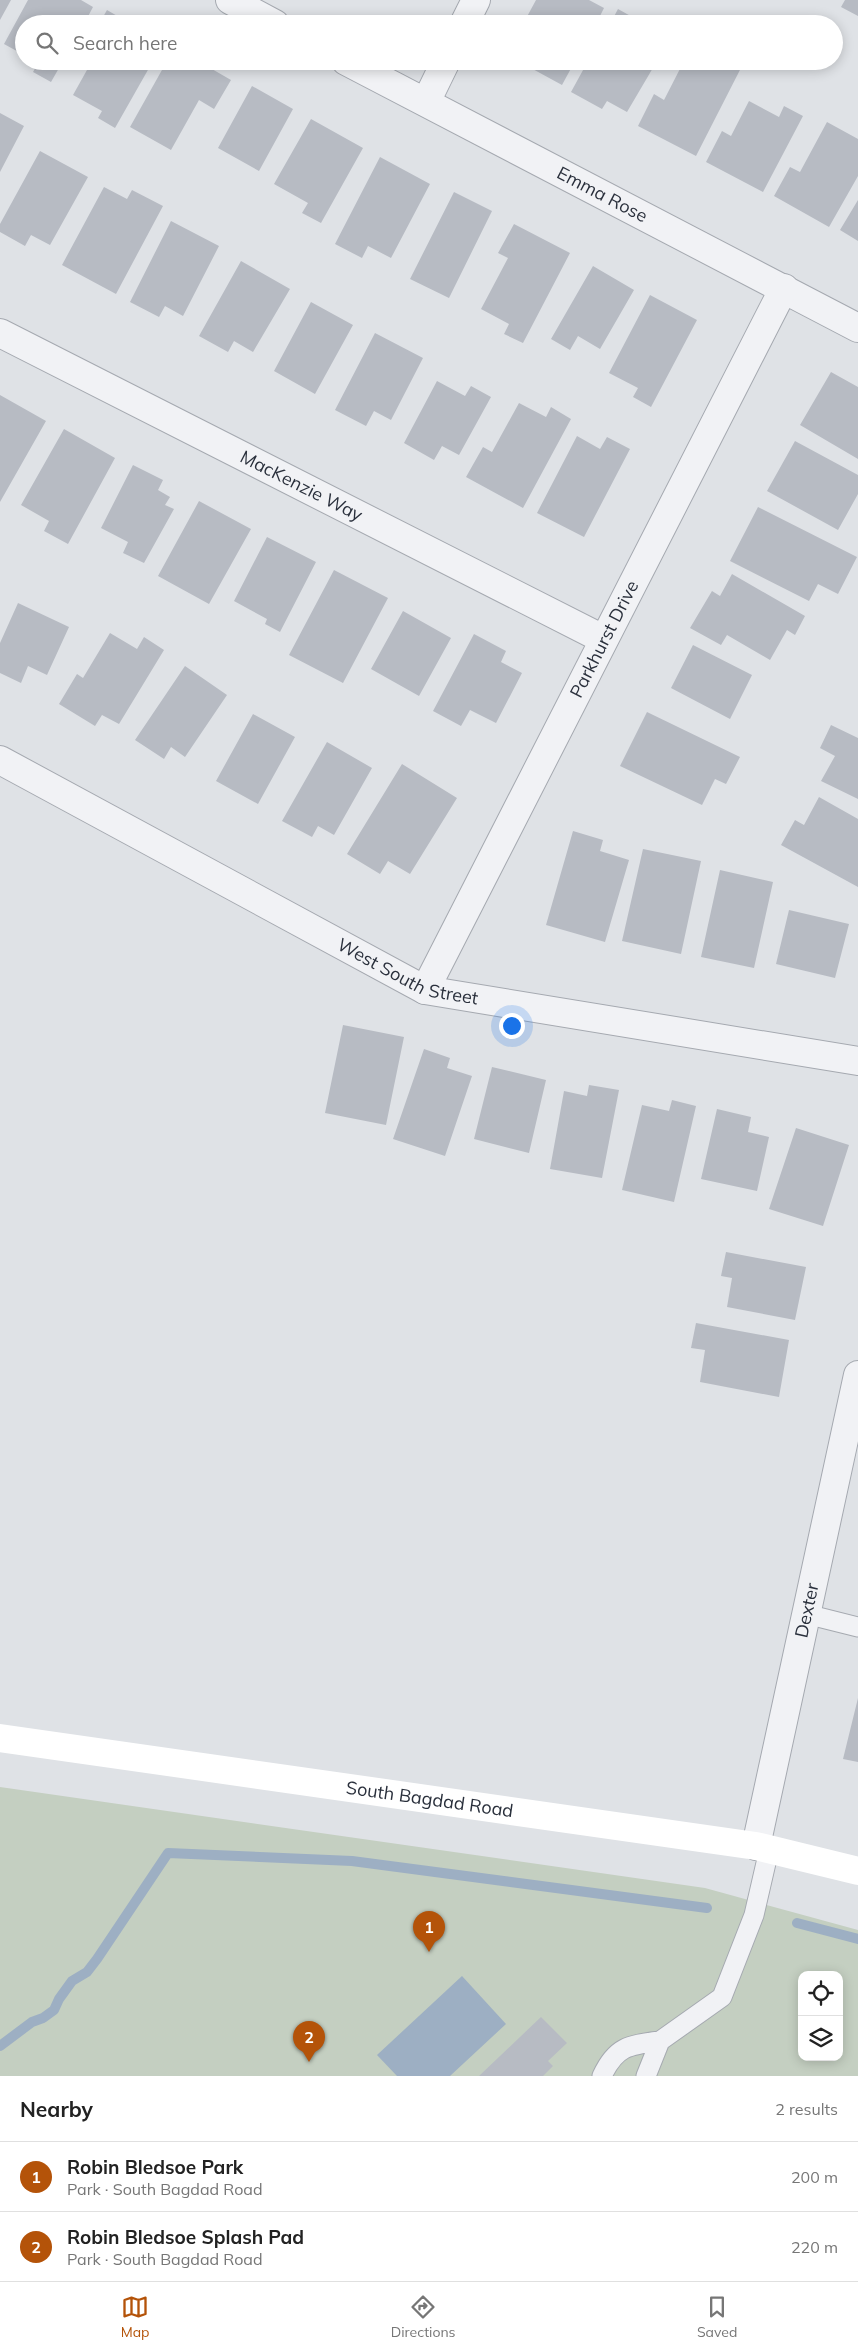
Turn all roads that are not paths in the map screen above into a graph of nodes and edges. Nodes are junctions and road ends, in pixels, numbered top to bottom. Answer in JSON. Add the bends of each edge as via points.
{"nodes":[{"id":1,"x":230,"y":0,"type":"edge"},
{"id":2,"x":476,"y":0,"type":"edge"},
{"id":3,"x":258,"y":15,"type":"edge"},
{"id":4,"x":468,"y":15,"type":"edge"},
{"id":5,"x":364,"y":70,"type":"edge"},
{"id":6,"x":442,"y":70,"type":"edge"},
{"id":7,"x":426,"y":102,"type":"junction"},
{"id":8,"x":784,"y":288,"type":"junction"},
{"id":9,"x":858,"y":328,"type":"edge"},
{"id":10,"x":0,"y":333,"type":"edge"},
{"id":11,"x":603,"y":639,"type":"junction"},
{"id":12,"x":0,"y":760,"type":"edge"},
{"id":13,"x":425,"y":990,"type":"junction"},
{"id":14,"x":858,"y":1061,"type":"edge"},
{"id":15,"x":858,"y":1375,"type":"edge"},
{"id":16,"x":806,"y":1614,"type":"junction"},
{"id":17,"x":858,"y":1627,"type":"edge"},
{"id":18,"x":0,"y":1738,"type":"edge"},
{"id":19,"x":762,"y":1848,"type":"junction"},
{"id":20,"x":858,"y":1871,"type":"edge"},
{"id":21,"x":660,"y":2041,"type":"junction"},
{"id":22,"x":602,"y":2076,"type":"edge"},
{"id":23,"x":646,"y":2076,"type":"edge"}],
"edges":[{"from":1,"to":3,"type":"street"},
{"from":2,"to":4,"type":"street"},
{"from":5,"to":7,"type":"street","name":"Emma Rose"},
{"from":6,"to":7,"type":"street"},
{"from":7,"to":8,"type":"street","name":"Emma Rose"},
{"from":8,"to":9,"type":"street","name":"Emma Rose"},
{"from":8,"to":11,"type":"street","name":"Parkhurst Drive"},
{"from":10,"to":11,"type":"street","name":"MacKenzie Way"},
{"from":11,"to":13,"type":"street","name":"Parkhurst Drive"},
{"from":12,"to":13,"type":"street","name":"West South Street"},
{"from":13,"to":14,"type":"street","name":"West South Street"},
{"from":15,"to":16,"type":"street","name":"Dexter"},
{"from":16,"to":17,"type":"lane"},
{"from":16,"to":19,"type":"street","name":"Dexter"},
{"from":18,"to":19,"type":"main road","name":"South Bagdad Road"},
{"from":19,"to":20,"type":"main road","name":"South Bagdad Road"},
{"from":19,"to":21,"type":"lane","via":[[754,1915],[722,1997]]},
{"from":21,"to":22,"type":"lane","via":[[636,2044],[619,2051]]},
{"from":21,"to":23,"type":"lane"}]}
